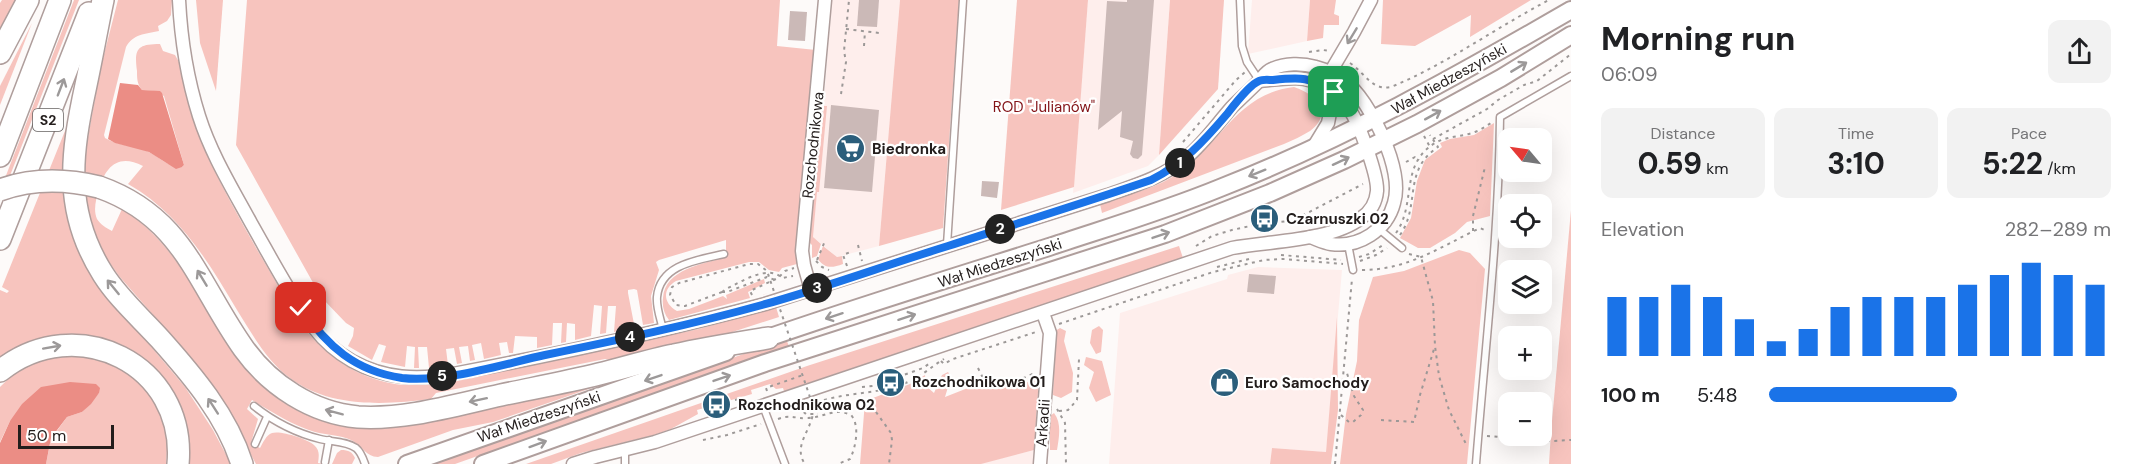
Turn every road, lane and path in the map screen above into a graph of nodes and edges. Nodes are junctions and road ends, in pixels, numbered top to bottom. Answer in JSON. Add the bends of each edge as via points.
{"nodes":[{"id":1,"x":28,"y":0,"type":"edge"},
{"id":2,"x":60,"y":0,"type":"edge"},
{"id":3,"x":94,"y":0,"type":"edge"},
{"id":4,"x":103,"y":0,"type":"edge"},
{"id":5,"x":179,"y":0,"type":"edge"},
{"id":6,"x":825,"y":0,"type":"edge"},
{"id":7,"x":849,"y":0,"type":"edge"},
{"id":8,"x":963,"y":0,"type":"edge"},
{"id":9,"x":1240,"y":0,"type":"edge"},
{"id":10,"x":1371,"y":0,"type":"edge"},
{"id":11,"x":1571,"y":10,"type":"edge"},
{"id":12,"x":846,"y":29,"type":"junction"},
{"id":13,"x":865,"y":31,"type":"junction"},
{"id":14,"x":879,"y":33,"type":"dead end"},
{"id":15,"x":1571,"y":35,"type":"edge"},
{"id":16,"x":864,"y":46,"type":"dead end"},
{"id":17,"x":0,"y":53,"type":"edge"},
{"id":18,"x":1571,"y":54,"type":"edge"},
{"id":19,"x":1330,"y":71,"type":"junction"},
{"id":20,"x":1571,"y":76,"type":"edge"},
{"id":21,"x":1259,"y":81,"type":"junction"},
{"id":22,"x":1334,"y":92,"type":"junction"},
{"id":23,"x":841,"y":93,"type":"dead end"},
{"id":24,"x":1375,"y":120,"type":"junction"},
{"id":25,"x":1358,"y":128,"type":"junction"},
{"id":26,"x":1430,"y":135,"type":"dead end"},
{"id":27,"x":1433,"y":139,"type":"junction"},
{"id":28,"x":1383,"y":141,"type":"junction"},
{"id":29,"x":1311,"y":150,"type":"junction"},
{"id":30,"x":1366,"y":150,"type":"junction"},
{"id":31,"x":0,"y":156,"type":"edge"},
{"id":32,"x":1421,"y":162,"type":"junction"},
{"id":33,"x":1485,"y":167,"type":"dead end"},
{"id":34,"x":1394,"y":168,"type":"junction"},
{"id":35,"x":1375,"y":178,"type":"junction"},
{"id":36,"x":0,"y":190,"type":"edge"},
{"id":37,"x":1379,"y":228,"type":"junction"},
{"id":38,"x":1473,"y":231,"type":"junction"},
{"id":39,"x":1496,"y":236,"type":"junction"},
{"id":40,"x":1310,"y":237,"type":"junction"},
{"id":41,"x":0,"y":239,"type":"edge"},
{"id":42,"x":825,"y":241,"type":"dead end"},
{"id":43,"x":1394,"y":241,"type":"junction"},
{"id":44,"x":1348,"y":244,"type":"junction"},
{"id":45,"x":858,"y":245,"type":"dead end"},
{"id":46,"x":947,"y":246,"type":"junction"},
{"id":47,"x":1402,"y":248,"type":"dead end"},
{"id":48,"x":853,"y":251,"type":"dead end"},
{"id":49,"x":724,"y":254,"type":"dead end"},
{"id":50,"x":1421,"y":256,"type":"junction"},
{"id":51,"x":816,"y":261,"type":"dead end"},
{"id":52,"x":862,"y":261,"type":"dead end"},
{"id":53,"x":1189,"y":263,"type":"junction"},
{"id":54,"x":846,"y":266,"type":"dead end"},
{"id":55,"x":822,"y":267,"type":"dead end"},
{"id":56,"x":1352,"y":267,"type":"junction"},
{"id":57,"x":801,"y":270,"type":"junction"},
{"id":58,"x":780,"y":276,"type":"junction"},
{"id":59,"x":1194,"y":279,"type":"junction"},
{"id":60,"x":775,"y":280,"type":"junction"},
{"id":61,"x":757,"y":288,"type":"dead end"},
{"id":62,"x":811,"y":290,"type":"junction"},
{"id":63,"x":722,"y":292,"type":"junction"},
{"id":64,"x":770,"y":295,"type":"dead end"},
{"id":65,"x":1043,"y":313,"type":"junction"},
{"id":66,"x":1049,"y":327,"type":"junction"},
{"id":67,"x":663,"y":330,"type":"junction"},
{"id":68,"x":768,"y":338,"type":"junction"},
{"id":69,"x":1435,"y":346,"type":"junction"},
{"id":70,"x":1079,"y":359,"type":"dead end"},
{"id":71,"x":1048,"y":361,"type":"junction"},
{"id":72,"x":1345,"y":366,"type":"junction"},
{"id":73,"x":978,"y":368,"type":"dead end"},
{"id":74,"x":0,"y":371,"type":"edge"},
{"id":75,"x":803,"y":375,"type":"junction"},
{"id":76,"x":861,"y":387,"type":"dead end"},
{"id":77,"x":767,"y":393,"type":"dead end"},
{"id":78,"x":817,"y":397,"type":"dead end"},
{"id":79,"x":809,"y":399,"type":"dead end"},
{"id":80,"x":1044,"y":399,"type":"junction"},
{"id":81,"x":801,"y":402,"type":"dead end"},
{"id":82,"x":794,"y":405,"type":"dead end"},
{"id":83,"x":254,"y":406,"type":"dead end"},
{"id":84,"x":763,"y":406,"type":"junction"},
{"id":85,"x":798,"y":407,"type":"dead end"},
{"id":86,"x":786,"y":411,"type":"dead end"},
{"id":87,"x":1059,"y":411,"type":"junction"},
{"id":88,"x":876,"y":412,"type":"dead end"},
{"id":89,"x":824,"y":414,"type":"junction"},
{"id":90,"x":1341,"y":415,"type":"junction"},
{"id":91,"x":787,"y":416,"type":"junction"},
{"id":92,"x":267,"y":417,"type":"junction"},
{"id":93,"x":1381,"y":420,"type":"dead end"},
{"id":94,"x":769,"y":421,"type":"junction"},
{"id":95,"x":1478,"y":435,"type":"junction"},
{"id":96,"x":329,"y":440,"type":"junction"},
{"id":97,"x":1571,"y":440,"type":"edge"},
{"id":98,"x":699,"y":441,"type":"dead end"},
{"id":99,"x":625,"y":450,"type":"junction"},
{"id":100,"x":245,"y":457,"type":"edge"},
{"id":101,"x":325,"y":462,"type":"dead end"},
{"id":102,"x":178,"y":464,"type":"edge"},
{"id":103,"x":365,"y":464,"type":"edge"},
{"id":104,"x":407,"y":464,"type":"edge"},
{"id":105,"x":483,"y":464,"type":"edge"},
{"id":106,"x":573,"y":464,"type":"edge"},
{"id":107,"x":625,"y":464,"type":"edge"},
{"id":108,"x":785,"y":464,"type":"edge"},
{"id":109,"x":805,"y":464,"type":"edge"},
{"id":110,"x":838,"y":464,"type":"edge"},
{"id":111,"x":889,"y":464,"type":"edge"},
{"id":112,"x":1040,"y":464,"type":"edge"},
{"id":113,"x":1066,"y":464,"type":"edge"},
{"id":114,"x":1335,"y":464,"type":"edge"},
{"id":115,"x":1476,"y":464,"type":"edge"}],
"edges":[{"from":1,"to":17,"type":"highway"},
{"from":2,"to":31,"type":"highway","number":"S2"},
{"from":41,"to":3,"type":"highway","number":"S2","one_way":true},
{"from":100,"to":4,"type":"highway","one_way":true,"via":[[184,366],[111,286],[88,248],[80,224],[73,194],[73,156]]},
{"from":5,"to":67,"type":"street","via":[[186,64],[200,119],[216,157],[283,281],[315,330],[339,352],[381,373],[426,379]]},
{"from":6,"to":57,"type":"street","name":"Rozchodnikowa"},
{"from":7,"to":12,"type":"path"},
{"from":8,"to":46,"type":"lane"},
{"from":9,"to":21,"type":"lane","via":[[1242,46]]},
{"from":10,"to":19,"type":"street","one_way":true},
{"from":11,"to":24,"type":"main road","name":"Wał Miedzeszyński"},
{"from":12,"to":13,"type":"path"},
{"from":12,"to":23,"type":"path"},
{"from":13,"to":14,"type":"path"},
{"from":13,"to":16,"type":"path"},
{"from":28,"to":15,"type":"main road","name":"Wał Miedzeszyński","one_way":true,"via":[[1501,78]]},
{"from":18,"to":27,"type":"path","via":[[1537,81]]},
{"from":19,"to":21,"type":"street","via":[[1286,65],[1265,73]]},
{"from":19,"to":24,"type":"street","via":[[1359,94]]},
{"from":20,"to":39,"type":"lane","via":[[1500,117]]},
{"from":21,"to":22,"type":"street","via":[[1304,78]]},
{"from":21,"to":46,"type":"street","via":[[1194,151],[1162,174]]},
{"from":22,"to":25,"type":"street","via":[[1350,110]]},
{"from":22,"to":29,"type":"street","via":[[1328,123]]},
{"from":24,"to":25,"type":"main road","name":"Wał Miedzeszyński"},
{"from":24,"to":28,"type":"street"},
{"from":25,"to":29,"type":"main road","name":"Wał Miedzeszyński"},
{"from":25,"to":30,"type":"street"},
{"from":26,"to":27,"type":"path"},
{"from":27,"to":32,"type":"path","via":[[1438,147]]},
{"from":28,"to":30,"type":"main road","name":"Wał Miedzeszyński"},
{"from":28,"to":34,"type":"street"},
{"from":29,"to":68,"type":"main road","name":"Wał Miedzeszyński","one_way":true,"via":[[1151,214]]},
{"from":30,"to":35,"type":"street"},
{"from":105,"to":30,"type":"main road","name":"Wał Miedzeszyński","one_way":true,"via":[[765,363],[1165,234]]},
{"from":32,"to":34,"type":"path","via":[[1415,157]]},
{"from":32,"to":43,"type":"path","via":[[1404,229]]},
{"from":33,"to":38,"type":"path"},
{"from":34,"to":37,"type":"street","via":[[1394,205]]},
{"from":35,"to":40,"type":"street","via":[[1376,198],[1362,218]]},
{"from":35,"to":53,"type":"path","via":[[1292,220],[1212,236],[1186,254]]},
{"from":68,"to":36,"type":"highway","one_way":true,"bridge":true,"via":[[406,414],[345,415],[307,402],[263,371],[238,339],[191,260],[164,226],[129,200],[77,182],[44,180]]},
{"from":37,"to":43,"type":"lane"},
{"from":37,"to":44,"type":"street","via":[[1365,239]]},
{"from":38,"to":39,"type":"path","via":[[1480,228]]},
{"from":38,"to":50,"type":"path"},
{"from":39,"to":95,"type":"lane"},
{"from":40,"to":44,"type":"street","via":[[1330,244]]},
{"from":40,"to":53,"type":"street","via":[[1232,248]]},
{"from":42,"to":51,"type":"path"},
{"from":43,"to":47,"type":"lane"},
{"from":43,"to":56,"type":"path"},
{"from":44,"to":56,"type":"lane"},
{"from":45,"to":52,"type":"path"},
{"from":46,"to":62,"type":"street"},
{"from":48,"to":54,"type":"path","via":[[843,255]]},
{"from":49,"to":67,"type":"lane","via":[[682,265],[668,274],[657,298]]},
{"from":50,"to":56,"type":"path","via":[[1381,270]]},
{"from":50,"to":69,"type":"path","via":[[1433,301]]},
{"from":53,"to":59,"type":"path"},
{"from":53,"to":65,"type":"street"},
{"from":55,"to":57,"type":"path"},
{"from":56,"to":59,"type":"path","via":[[1264,260]]},
{"from":56,"to":72,"type":"path"},
{"from":57,"to":58,"type":"path","via":[[785,271]]},
{"from":57,"to":58,"type":"path","via":[[787,278]]},
{"from":57,"to":62,"type":"street","name":"Rozchodnikowa"},
{"from":58,"to":60,"type":"path"},
{"from":58,"to":63,"type":"path","via":[[765,273]]},
{"from":59,"to":66,"type":"path"},
{"from":60,"to":61,"type":"path"},
{"from":60,"to":63,"type":"path","via":[[767,277]]},
{"from":60,"to":64,"type":"path","via":[[776,288]]},
{"from":62,"to":67,"type":"street"},
{"from":63,"to":75,"type":"path","bridge":true,"via":[[685,306],[676,305],[670,295],[672,287],[679,283],[753,263],[763,267]]},
{"from":65,"to":66,"type":"street","name":"Arkadii"},
{"from":65,"to":84,"type":"street"},
{"from":66,"to":71,"type":"street","name":"Arkadii"},
{"from":66,"to":76,"type":"path","via":[[944,364],[939,358],[923,368]]},
{"from":68,"to":104,"type":"main road","name":"Wał Miedzeszyński","one_way":true},
{"from":69,"to":93,"type":"path","via":[[1414,422]]},
{"from":69,"to":115,"type":"path","via":[[1449,410]]},
{"from":70,"to":87,"type":"path","via":[[1077,400],[1068,410]]},
{"from":71,"to":73,"type":"path","via":[[1029,375],[1007,383],[988,381]]},
{"from":71,"to":80,"type":"street","name":"Arkadii"},
{"from":72,"to":90,"type":"path"},
{"from":72,"to":90,"type":"path","via":[[1354,396],[1363,410],[1353,422]]},
{"from":74,"to":102,"type":"highway","one_way":true,"via":[[26,355],[58,346],[93,346],[118,355],[144,373],[164,397],[176,429]]},
{"from":75,"to":77,"type":"path","via":[[766,388]]},
{"from":75,"to":109,"type":"path","bridge":true,"via":[[814,411],[801,446]]},
{"from":78,"to":79,"type":"path"},
{"from":80,"to":87,"type":"path"},
{"from":80,"to":112,"type":"street","name":"Arkadii"},
{"from":81,"to":82,"type":"path"},
{"from":83,"to":92,"type":"lane"},
{"from":84,"to":94,"type":"lane"},
{"from":84,"to":99,"type":"street"},
{"from":85,"to":89,"type":"path","via":[[806,414]]},
{"from":86,"to":91,"type":"path"},
{"from":87,"to":113,"type":"path","via":[[1065,423]]},
{"from":88,"to":111,"type":"path","via":[[891,433]]},
{"from":89,"to":91,"type":"path","via":[[807,418]]},
{"from":89,"to":110,"type":"path","via":[[845,412],[856,426],[854,451],[850,459]]},
{"from":90,"to":114,"type":"path"},
{"from":91,"to":94,"type":"path"},
{"from":92,"to":96,"type":"lane"},
{"from":92,"to":100,"type":"lane"},
{"from":94,"to":98,"type":"path"},
{"from":94,"to":108,"type":"lane"},
{"from":95,"to":97,"type":"path"},
{"from":95,"to":115,"type":"lane"},
{"from":96,"to":101,"type":"lane"},
{"from":96,"to":103,"type":"lane","via":[[355,448]]},
{"from":99,"to":106,"type":"street"},
{"from":99,"to":107,"type":"lane"}]}
